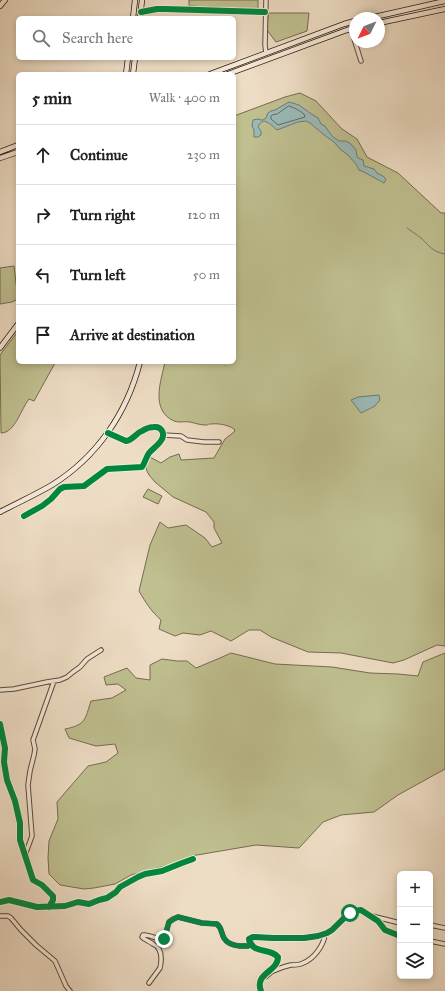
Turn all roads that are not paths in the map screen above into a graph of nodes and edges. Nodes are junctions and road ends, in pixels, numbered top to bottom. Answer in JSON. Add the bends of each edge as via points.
{"nodes":[{"id":1,"x":5,"y":0,"type":"edge"},
{"id":2,"x":135,"y":0,"type":"edge"},
{"id":3,"x":142,"y":0,"type":"edge"},
{"id":4,"x":266,"y":0,"type":"edge"},
{"id":5,"x":445,"y":1,"type":"edge"},
{"id":6,"x":0,"y":6,"type":"edge"},
{"id":7,"x":445,"y":9,"type":"edge"},
{"id":8,"x":141,"y":12,"type":"junction"},
{"id":9,"x":265,"y":12,"type":"junction"},
{"id":10,"x":385,"y":15,"type":"edge"},
{"id":11,"x":133,"y":16,"type":"edge"},
{"id":12,"x":140,"y":16,"type":"edge"},
{"id":13,"x":385,"y":22,"type":"edge"},
{"id":14,"x":349,"y":23,"type":"edge"},
{"id":15,"x":349,"y":29,"type":"edge"},
{"id":16,"x":357,"y":48,"type":"edge"},
{"id":17,"x":266,"y":53,"type":"junction"},
{"id":18,"x":128,"y":60,"type":"edge"},
{"id":19,"x":135,"y":60,"type":"edge"},
{"id":20,"x":361,"y":62,"type":"dead end"},
{"id":21,"x":126,"y":72,"type":"edge"},
{"id":22,"x":134,"y":72,"type":"edge"},
{"id":23,"x":215,"y":72,"type":"edge"},
{"id":24,"x":233,"y":72,"type":"edge"},
{"id":25,"x":16,"y":146,"type":"edge"},
{"id":26,"x":0,"y":152,"type":"edge"},
{"id":27,"x":16,"y":153,"type":"edge"},
{"id":28,"x":0,"y":158,"type":"edge"},
{"id":29,"x":16,"y":327,"type":"edge"},
{"id":30,"x":0,"y":348,"type":"edge"},
{"id":31,"x":139,"y":364,"type":"edge"},
{"id":32,"x":108,"y":433,"type":"junction"},
{"id":33,"x":163,"y":435,"type":"junction"},
{"id":34,"x":219,"y":442,"type":"dead end"},
{"id":35,"x":0,"y":512,"type":"edge"},
{"id":36,"x":24,"y":516,"type":"dead end"},
{"id":37,"x":101,"y":650,"type":"dead end"},
{"id":38,"x":54,"y":681,"type":"junction"},
{"id":39,"x":0,"y":690,"type":"edge"},
{"id":40,"x":0,"y":724,"type":"edge"},
{"id":41,"x":25,"y":855,"type":"junction"},
{"id":42,"x":193,"y":859,"type":"dead end"},
{"id":43,"x":0,"y":902,"type":"edge"},
{"id":44,"x":48,"y":907,"type":"junction"},
{"id":45,"x":365,"y":914,"type":"junction"},
{"id":46,"x":0,"y":916,"type":"edge"},
{"id":47,"x":397,"y":922,"type":"edge"},
{"id":48,"x":433,"y":926,"type":"edge"},
{"id":49,"x":445,"y":928,"type":"edge"},
{"id":50,"x":325,"y":934,"type":"junction"},
{"id":51,"x":397,"y":935,"type":"edge"},
{"id":52,"x":433,"y":942,"type":"edge"},
{"id":53,"x":445,"y":944,"type":"edge"},
{"id":54,"x":252,"y":945,"type":"junction"},
{"id":55,"x":262,"y":978,"type":"junction"},
{"id":56,"x":149,"y":983,"type":"dead end"},
{"id":57,"x":70,"y":991,"type":"edge"},
{"id":58,"x":261,"y":991,"type":"edge"}],
"edges":[{"from":1,"to":6,"type":"main road"},
{"from":2,"to":11,"type":"main road"},
{"from":3,"to":8,"type":"main road"},
{"from":4,"to":9,"type":"street"},
{"from":5,"to":10,"type":"main road"},
{"from":7,"to":13,"type":"main road"},
{"from":8,"to":9,"type":"street","via":[[157,9]]},
{"from":8,"to":12,"type":"main road"},
{"from":9,"to":17,"type":"street"},
{"from":14,"to":17,"type":"main road"},
{"from":15,"to":24,"type":"main road"},
{"from":16,"to":20,"type":"street"},
{"from":17,"to":23,"type":"main road"},
{"from":18,"to":21,"type":"main road"},
{"from":19,"to":22,"type":"main road"},
{"from":25,"to":26,"type":"main road"},
{"from":27,"to":28,"type":"main road"},
{"from":29,"to":30,"type":"main road"},
{"from":31,"to":32,"type":"main road","via":[[128,396]]},
{"from":32,"to":33,"type":"street","via":[[126,441],[156,426],[163,431]]},
{"from":32,"to":35,"type":"main road","via":[[88,457],[63,477],[41,492]]},
{"from":33,"to":34,"type":"street"},
{"from":33,"to":36,"type":"street","via":[[148,454],[142,467],[107,469],[84,486],[60,489],[42,506]]},
{"from":37,"to":38,"type":"street","via":[[67,677]]},
{"from":38,"to":39,"type":"street"},
{"from":38,"to":41,"type":"street","via":[[32,740],[34,755],[28,785],[32,836]]},
{"from":40,"to":41,"type":"street","via":[[5,748],[5,770],[15,801],[20,823],[20,840]]},
{"from":41,"to":44,"type":"street","via":[[33,880],[52,894],[53,900]]},
{"from":42,"to":44,"type":"street","via":[[138,877],[120,887],[108,898],[89,904],[78,902]]},
{"from":43,"to":44,"type":"street","via":[[9,900]]},
{"from":45,"to":47,"type":"street"},
{"from":45,"to":50,"type":"street","via":[[361,910],[353,911]]},
{"from":45,"to":51,"type":"street","via":[[378,921],[385,930]]},
{"from":46,"to":57,"type":"street","via":[[11,918],[56,961]]},
{"from":48,"to":49,"type":"street"},
{"from":50,"to":54,"type":"street","via":[[311,938],[253,937],[249,939]]},
{"from":50,"to":55,"type":"street","via":[[317,952],[307,962],[273,971]]},
{"from":52,"to":53,"type":"street"},
{"from":54,"to":55,"type":"street","via":[[258,950],[273,953],[278,957],[276,963]]},
{"from":54,"to":56,"type":"street","via":[[238,946],[230,943],[224,939],[217,924],[178,917],[169,922],[164,939],[145,935],[142,937],[160,949],[161,965]]},
{"from":55,"to":58,"type":"street","via":[[259,987]]}]}
